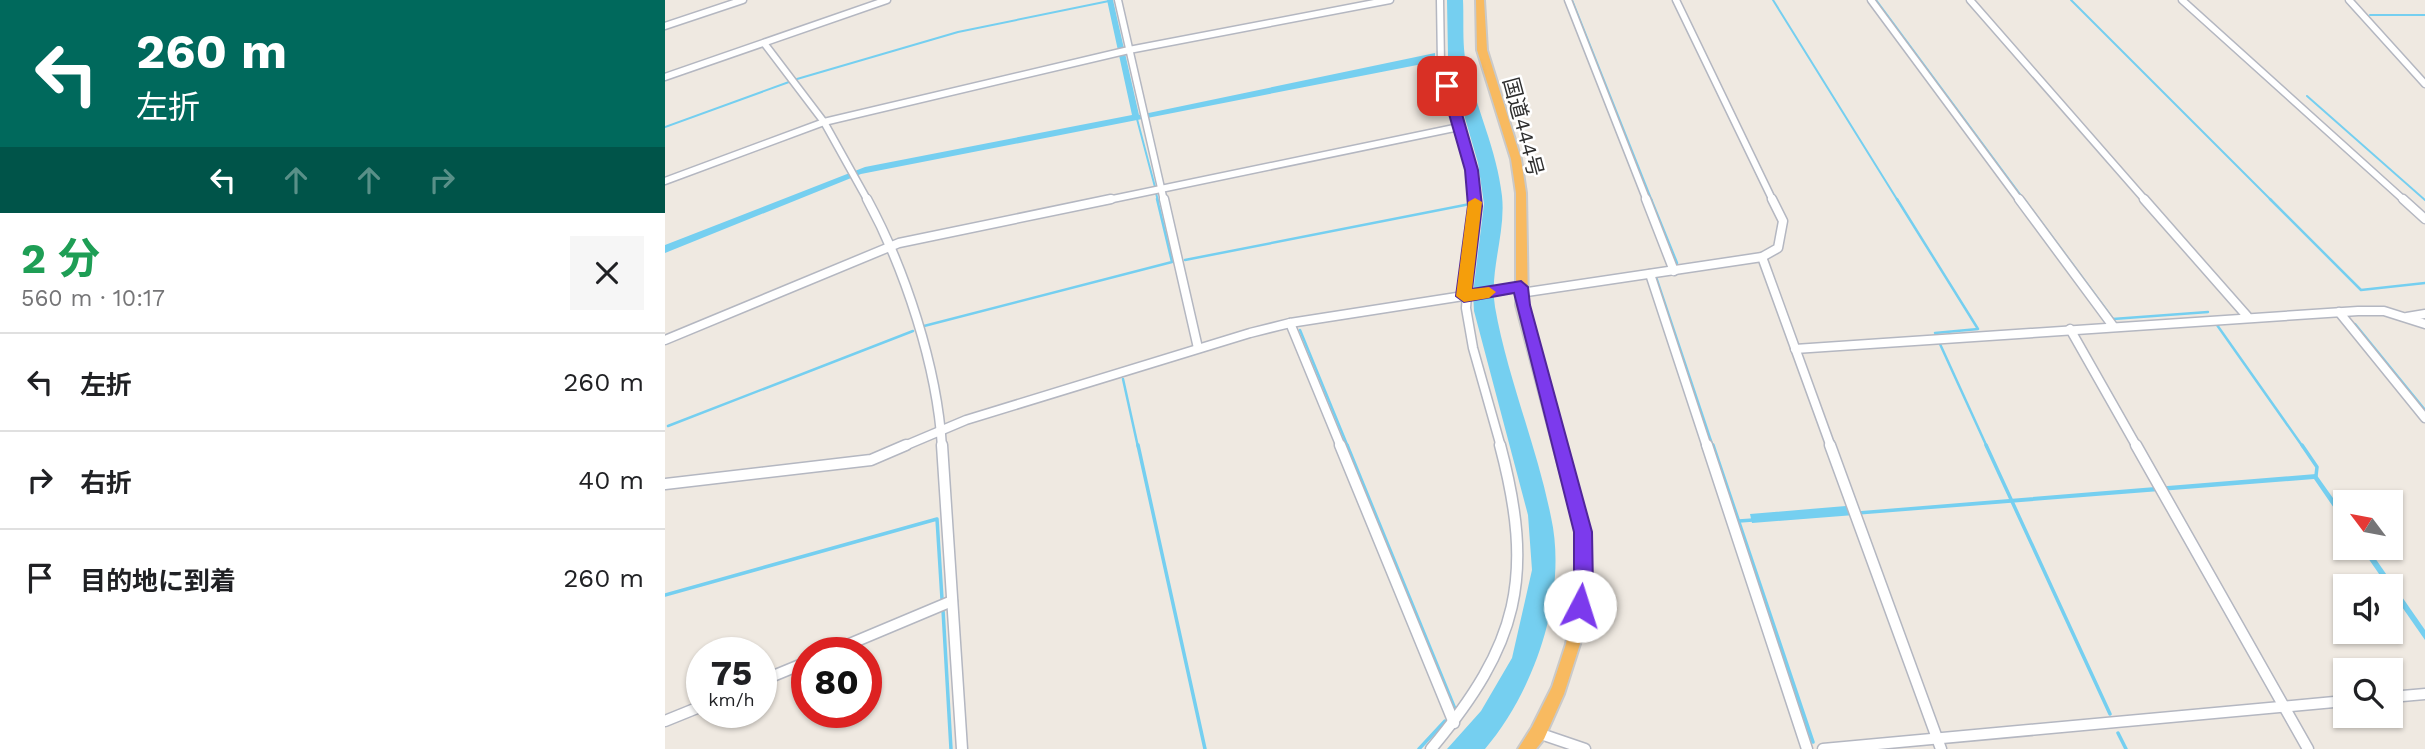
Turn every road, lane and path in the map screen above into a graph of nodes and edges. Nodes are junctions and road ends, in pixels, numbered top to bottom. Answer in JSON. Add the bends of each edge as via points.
{"nodes":[{"id":1,"x":743,"y":0,"type":"edge"},
{"id":2,"x":887,"y":0,"type":"edge"},
{"id":3,"x":1118,"y":0,"type":"edge"},
{"id":4,"x":1390,"y":0,"type":"edge"},
{"id":5,"x":1440,"y":0,"type":"edge"},
{"id":6,"x":1480,"y":0,"type":"edge"},
{"id":7,"x":1568,"y":0,"type":"edge"},
{"id":8,"x":1676,"y":0,"type":"edge"},
{"id":9,"x":1871,"y":0,"type":"edge"},
{"id":10,"x":1970,"y":0,"type":"edge"},
{"id":11,"x":2182,"y":0,"type":"edge"},
{"id":12,"x":2349,"y":0,"type":"edge"},
{"id":13,"x":665,"y":26,"type":"edge"},
{"id":14,"x":764,"y":43,"type":"junction"},
{"id":15,"x":1124,"y":51,"type":"junction"},
{"id":16,"x":665,"y":77,"type":"edge"},
{"id":17,"x":2425,"y":84,"type":"edge"},
{"id":18,"x":824,"y":122,"type":"junction"},
{"id":19,"x":1459,"y":127,"type":"junction"},
{"id":20,"x":665,"y":181,"type":"edge"},
{"id":21,"x":1160,"y":189,"type":"junction"},
{"id":22,"x":2425,"y":219,"type":"edge"},
{"id":23,"x":892,"y":245,"type":"junction"},
{"id":24,"x":1762,"y":257,"type":"junction"},
{"id":25,"x":1674,"y":271,"type":"junction"},
{"id":26,"x":1650,"y":274,"type":"junction"},
{"id":27,"x":1521,"y":290,"type":"junction"},
{"id":28,"x":1465,"y":296,"type":"junction"},
{"id":29,"x":2339,"y":312,"type":"junction"},
{"id":30,"x":2425,"y":314,"type":"edge"},
{"id":31,"x":2247,"y":316,"type":"junction"},
{"id":32,"x":2405,"y":317,"type":"junction"},
{"id":33,"x":1290,"y":323,"type":"junction"},
{"id":34,"x":2425,"y":324,"type":"edge"},
{"id":35,"x":2113,"y":326,"type":"junction"},
{"id":36,"x":2070,"y":329,"type":"junction"},
{"id":37,"x":665,"y":340,"type":"edge"},
{"id":38,"x":1198,"y":348,"type":"junction"},
{"id":39,"x":1795,"y":349,"type":"junction"},
{"id":40,"x":2425,"y":418,"type":"edge"},
{"id":41,"x":941,"y":430,"type":"junction"},
{"id":42,"x":665,"y":484,"type":"edge"},
{"id":43,"x":952,"y":601,"type":"junction"},
{"id":44,"x":866,"y":637,"type":"edge"},
{"id":45,"x":2425,"y":694,"type":"edge"},
{"id":46,"x":2403,"y":696,"type":"edge"},
{"id":47,"x":2333,"y":702,"type":"edge"},
{"id":48,"x":2284,"y":707,"type":"junction"},
{"id":49,"x":686,"y":712,"type":"edge"},
{"id":50,"x":665,"y":721,"type":"edge"},
{"id":51,"x":1454,"y":723,"type":"junction"},
{"id":52,"x":1538,"y":733,"type":"junction"},
{"id":53,"x":1939,"y":745,"type":"edge"},
{"id":54,"x":962,"y":749,"type":"edge"},
{"id":55,"x":1431,"y":749,"type":"edge"},
{"id":56,"x":1526,"y":749,"type":"edge"},
{"id":57,"x":1585,"y":749,"type":"edge"},
{"id":58,"x":1807,"y":749,"type":"edge"},
{"id":59,"x":1823,"y":749,"type":"edge"},
{"id":60,"x":2308,"y":749,"type":"edge"}],
"edges":[{"from":1,"to":13,"type":"street"},
{"from":2,"to":14,"type":"street"},
{"from":3,"to":15,"type":"street"},
{"from":4,"to":15,"type":"street"},
{"from":5,"to":19,"type":"street","via":[[1441,58]]},
{"from":6,"to":27,"type":"highway","name":"国道444号","via":[[1482,50],[1521,193]]},
{"from":7,"to":25,"type":"street"},
{"from":8,"to":24,"type":"street","via":[[1783,221],[1778,248]]},
{"from":9,"to":35,"type":"street"},
{"from":10,"to":31,"type":"street"},
{"from":11,"to":22,"type":"street"},
{"from":12,"to":17,"type":"street"},
{"from":14,"to":16,"type":"street"},
{"from":14,"to":18,"type":"street"},
{"from":15,"to":18,"type":"street"},
{"from":15,"to":21,"type":"street"},
{"from":18,"to":20,"type":"street"},
{"from":18,"to":23,"type":"street"},
{"from":19,"to":21,"type":"street"},
{"from":19,"to":28,"type":"street","via":[[1472,170],[1475,206]]},
{"from":21,"to":23,"type":"street"},
{"from":21,"to":38,"type":"street"},
{"from":23,"to":37,"type":"street"},
{"from":23,"to":41,"type":"street","via":[[925,354]]},
{"from":24,"to":25,"type":"street"},
{"from":24,"to":39,"type":"street"},
{"from":25,"to":26,"type":"street"},
{"from":26,"to":27,"type":"street"},
{"from":26,"to":58,"type":"street"},
{"from":27,"to":28,"type":"street"},
{"from":27,"to":52,"type":"highway","name":"国道444号","via":[[1583,532],[1584,588],[1573,644]]},
{"from":28,"to":33,"type":"street"},
{"from":28,"to":51,"type":"street","via":[[1517,519],[1520,570],[1499,652]]},
{"from":29,"to":31,"type":"street"},
{"from":29,"to":32,"type":"street","via":[[2384,311]]},
{"from":29,"to":40,"type":"street"},
{"from":30,"to":32,"type":"street"},
{"from":31,"to":35,"type":"street"},
{"from":32,"to":34,"type":"street"},
{"from":33,"to":38,"type":"street"},
{"from":33,"to":51,"type":"street"},
{"from":35,"to":36,"type":"street"},
{"from":36,"to":39,"type":"street"},
{"from":36,"to":48,"type":"street"},
{"from":38,"to":41,"type":"street"},
{"from":39,"to":53,"type":"street"},
{"from":41,"to":42,"type":"street","via":[[871,460]]},
{"from":41,"to":43,"type":"street"},
{"from":43,"to":44,"type":"street"},
{"from":43,"to":54,"type":"street"},
{"from":45,"to":46,"type":"street"},
{"from":47,"to":48,"type":"street"},
{"from":48,"to":53,"type":"street"},
{"from":48,"to":60,"type":"street"},
{"from":49,"to":50,"type":"street"},
{"from":51,"to":55,"type":"street"},
{"from":52,"to":56,"type":"highway","name":"国道444号"},
{"from":52,"to":57,"type":"street"},
{"from":53,"to":59,"type":"street"}]}
